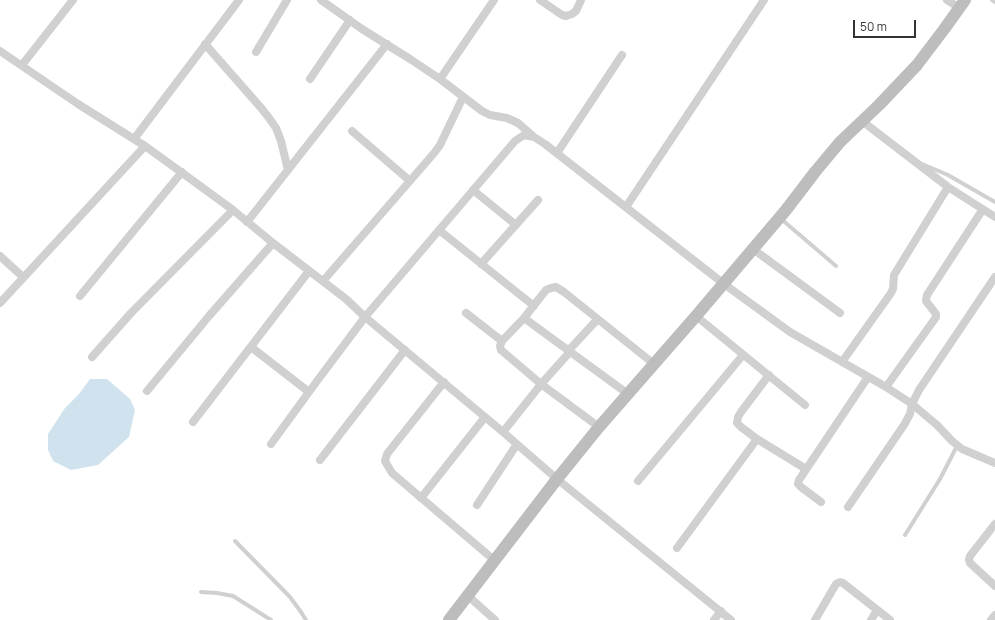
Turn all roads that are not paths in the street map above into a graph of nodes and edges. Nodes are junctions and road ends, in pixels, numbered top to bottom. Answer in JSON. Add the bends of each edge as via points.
{"nodes":[{"id":1,"x":73,"y":0,"type":"edge"},
{"id":2,"x":239,"y":0,"type":"edge"},
{"id":3,"x":287,"y":0,"type":"edge"},
{"id":4,"x":322,"y":0,"type":"edge"},
{"id":5,"x":494,"y":0,"type":"edge"},
{"id":6,"x":540,"y":0,"type":"edge"},
{"id":7,"x":581,"y":0,"type":"edge"},
{"id":8,"x":764,"y":0,"type":"edge"},
{"id":9,"x":947,"y":0,"type":"edge"},
{"id":10,"x":992,"y":0,"type":"edge"},
{"id":11,"x":995,"y":2,"type":"edge"},
{"id":12,"x":962,"y":4,"type":"edge"},
{"id":13,"x":350,"y":20,"type":"junction"},
{"id":14,"x":205,"y":44,"type":"junction"},
{"id":15,"x":387,"y":44,"type":"junction"},
{"id":16,"x":0,"y":51,"type":"edge"},
{"id":17,"x":256,"y":52,"type":"dead end"},
{"id":18,"x":622,"y":55,"type":"dead end"},
{"id":19,"x":22,"y":65,"type":"junction"},
{"id":20,"x":310,"y":79,"type":"dead end"},
{"id":21,"x":440,"y":79,"type":"junction"},
{"id":22,"x":463,"y":96,"type":"junction"},
{"id":23,"x":862,"y":121,"type":"junction"},
{"id":24,"x":352,"y":131,"type":"dead end"},
{"id":25,"x":534,"y":137,"type":"junction"},
{"id":26,"x":134,"y":139,"type":"junction"},
{"id":27,"x":145,"y":146,"type":"junction"},
{"id":28,"x":557,"y":153,"type":"junction"},
{"id":29,"x":912,"y":160,"type":"junction"},
{"id":30,"x":288,"y":170,"type":"junction"},
{"id":31,"x":182,"y":172,"type":"junction"},
{"id":32,"x":410,"y":181,"type":"junction"},
{"id":33,"x":948,"y":187,"type":"junction"},
{"id":34,"x":473,"y":190,"type":"junction"},
{"id":35,"x":538,"y":200,"type":"dead end"},
{"id":36,"x":995,"y":202,"type":"edge"},
{"id":37,"x":626,"y":207,"type":"junction"},
{"id":38,"x":983,"y":209,"type":"junction"},
{"id":39,"x":233,"y":210,"type":"junction"},
{"id":40,"x":995,"y":217,"type":"edge"},
{"id":41,"x":780,"y":218,"type":"junction"},
{"id":42,"x":247,"y":222,"type":"junction"},
{"id":43,"x":516,"y":225,"type":"junction"},
{"id":44,"x":439,"y":230,"type":"junction"},
{"id":45,"x":273,"y":243,"type":"junction"},
{"id":46,"x":753,"y":249,"type":"junction"},
{"id":47,"x":0,"y":256,"type":"edge"},
{"id":48,"x":481,"y":264,"type":"junction"},
{"id":49,"x":836,"y":266,"type":"dead end"},
{"id":50,"x":309,"y":271,"type":"junction"},
{"id":51,"x":23,"y":277,"type":"junction"},
{"id":52,"x":995,"y":277,"type":"edge"},
{"id":53,"x":323,"y":281,"type":"junction"},
{"id":54,"x":724,"y":284,"type":"junction"},
{"id":55,"x":80,"y":296,"type":"dead end"},
{"id":56,"x":0,"y":303,"type":"edge"},
{"id":57,"x":534,"y":306,"type":"junction"},
{"id":58,"x":466,"y":313,"type":"dead end"},
{"id":59,"x":840,"y":313,"type":"dead end"},
{"id":60,"x":696,"y":316,"type":"junction"},
{"id":61,"x":366,"y":317,"type":"junction"},
{"id":62,"x":524,"y":318,"type":"junction"},
{"id":63,"x":597,"y":319,"type":"junction"},
{"id":64,"x":502,"y":341,"type":"junction"},
{"id":65,"x":252,"y":347,"type":"junction"},
{"id":66,"x":405,"y":350,"type":"junction"},
{"id":67,"x":569,"y":350,"type":"junction"},
{"id":68,"x":743,"y":355,"type":"junction"},
{"id":69,"x":92,"y":357,"type":"dead end"},
{"id":70,"x":842,"y":362,"type":"junction"},
{"id":71,"x":654,"y":364,"type":"junction"},
{"id":72,"x":769,"y":375,"type":"junction"},
{"id":73,"x":868,"y":377,"type":"junction"},
{"id":74,"x":444,"y":382,"type":"junction"},
{"id":75,"x":541,"y":384,"type":"junction"},
{"id":76,"x":886,"y":387,"type":"junction"},
{"id":77,"x":147,"y":391,"type":"dead end"},
{"id":78,"x":309,"y":392,"type":"junction"},
{"id":79,"x":628,"y":394,"type":"junction"},
{"id":80,"x":912,"y":404,"type":"junction"},
{"id":81,"x":805,"y":405,"type":"dead end"},
{"id":82,"x":485,"y":417,"type":"junction"},
{"id":83,"x":193,"y":422,"type":"dead end"},
{"id":84,"x":599,"y":427,"type":"junction"},
{"id":85,"x":503,"y":432,"type":"junction"},
{"id":86,"x":756,"y":439,"type":"junction"},
{"id":87,"x":271,"y":444,"type":"dead end"},
{"id":88,"x":517,"y":444,"type":"junction"},
{"id":89,"x":958,"y":446,"type":"junction"},
{"id":90,"x":320,"y":460,"type":"dead end"},
{"id":91,"x":995,"y":463,"type":"edge"},
{"id":92,"x":806,"y":469,"type":"junction"},
{"id":93,"x":557,"y":479,"type":"junction"},
{"id":94,"x":638,"y":481,"type":"dead end"},
{"id":95,"x":421,"y":498,"type":"junction"},
{"id":96,"x":821,"y":502,"type":"dead end"},
{"id":97,"x":477,"y":505,"type":"dead end"},
{"id":98,"x":848,"y":507,"type":"dead end"},
{"id":99,"x":995,"y":524,"type":"edge"},
{"id":100,"x":905,"y":535,"type":"dead end"},
{"id":101,"x":235,"y":541,"type":"dead end"},
{"id":102,"x":677,"y":548,"type":"dead end"},
{"id":103,"x":494,"y":560,"type":"junction"},
{"id":104,"x":995,"y":586,"type":"edge"},
{"id":105,"x":201,"y":592,"type":"dead end"},
{"id":106,"x":467,"y":595,"type":"junction"},
{"id":107,"x":877,"y":610,"type":"junction"},
{"id":108,"x":721,"y":611,"type":"junction"},
{"id":109,"x":995,"y":615,"type":"edge"},
{"id":110,"x":271,"y":620,"type":"edge"},
{"id":111,"x":306,"y":620,"type":"edge"},
{"id":112,"x":449,"y":620,"type":"edge"},
{"id":113,"x":495,"y":620,"type":"edge"},
{"id":114,"x":714,"y":620,"type":"edge"},
{"id":115,"x":731,"y":620,"type":"edge"},
{"id":116,"x":815,"y":620,"type":"edge"},
{"id":117,"x":871,"y":620,"type":"edge"},
{"id":118,"x":890,"y":620,"type":"edge"},
{"id":119,"x":991,"y":620,"type":"edge"}],
"edges":[{"from":1,"to":19,"type":"street"},
{"from":2,"to":14,"type":"street"},
{"from":3,"to":17,"type":"street"},
{"from":4,"to":13,"type":"street"},
{"from":5,"to":21,"type":"street"},
{"from":6,"to":7,"type":"street","via":[[566,16],[576,11]]},
{"from":8,"to":37,"type":"street"},
{"from":9,"to":12,"type":"street"},
{"from":10,"to":11,"type":"lane"},
{"from":12,"to":23,"type":"street","via":[[917,64]]},
{"from":13,"to":15,"type":"street"},
{"from":13,"to":20,"type":"street"},
{"from":14,"to":26,"type":"street"},
{"from":14,"to":30,"type":"street","via":[[276,128]]},
{"from":15,"to":21,"type":"street"},
{"from":15,"to":30,"type":"street"},
{"from":16,"to":19,"type":"street"},
{"from":18,"to":28,"type":"street"},
{"from":19,"to":26,"type":"street"},
{"from":21,"to":22,"type":"street"},
{"from":22,"to":25,"type":"street","via":[[490,115],[518,123]]},
{"from":22,"to":32,"type":"street","via":[[440,145]]},
{"from":23,"to":29,"type":"street"},
{"from":23,"to":41,"type":"street","via":[[840,142]]},
{"from":24,"to":32,"type":"street"},
{"from":25,"to":28,"type":"street"},
{"from":25,"to":34,"type":"street","via":[[524,135],[515,141]]},
{"from":26,"to":27,"type":"street"},
{"from":27,"to":31,"type":"street"},
{"from":27,"to":51,"type":"street"},
{"from":28,"to":37,"type":"street"},
{"from":29,"to":33,"type":"street"},
{"from":29,"to":36,"type":"lane","via":[[938,170]]},
{"from":30,"to":42,"type":"street"},
{"from":31,"to":39,"type":"street"},
{"from":31,"to":55,"type":"street"},
{"from":32,"to":53,"type":"street"},
{"from":33,"to":38,"type":"street"},
{"from":33,"to":70,"type":"street","via":[[894,275],[891,293]]},
{"from":34,"to":43,"type":"street"},
{"from":34,"to":44,"type":"street"},
{"from":35,"to":43,"type":"street"},
{"from":37,"to":54,"type":"street"},
{"from":38,"to":40,"type":"street"},
{"from":38,"to":76,"type":"street","via":[[927,295],[926,300],[936,314],[934,320]]},
{"from":39,"to":42,"type":"street"},
{"from":39,"to":69,"type":"street","via":[[131,313]]},
{"from":41,"to":46,"type":"street"},
{"from":41,"to":49,"type":"lane"},
{"from":42,"to":45,"type":"street"},
{"from":43,"to":48,"type":"street"},
{"from":44,"to":48,"type":"street"},
{"from":44,"to":61,"type":"street"},
{"from":45,"to":50,"type":"street"},
{"from":45,"to":77,"type":"street"},
{"from":46,"to":54,"type":"street"},
{"from":46,"to":59,"type":"street"},
{"from":47,"to":51,"type":"street"},
{"from":48,"to":57,"type":"street"},
{"from":50,"to":53,"type":"street"},
{"from":50,"to":65,"type":"street"},
{"from":51,"to":56,"type":"street"},
{"from":52,"to":80,"type":"street"},
{"from":53,"to":61,"type":"street"},
{"from":54,"to":60,"type":"street"},
{"from":54,"to":70,"type":"street","via":[[790,332]]},
{"from":57,"to":62,"type":"street"},
{"from":57,"to":63,"type":"street","via":[[546,290],[556,288]]},
{"from":58,"to":64,"type":"street"},
{"from":60,"to":68,"type":"street"},
{"from":60,"to":71,"type":"street"},
{"from":61,"to":66,"type":"street"},
{"from":61,"to":78,"type":"street"},
{"from":62,"to":64,"type":"street"},
{"from":62,"to":67,"type":"street"},
{"from":63,"to":67,"type":"street"},
{"from":63,"to":71,"type":"street"},
{"from":64,"to":75,"type":"street","via":[[502,350]]},
{"from":65,"to":78,"type":"street"},
{"from":65,"to":83,"type":"street"},
{"from":66,"to":74,"type":"street"},
{"from":66,"to":90,"type":"street"},
{"from":67,"to":75,"type":"street"},
{"from":67,"to":79,"type":"street"},
{"from":68,"to":72,"type":"street"},
{"from":68,"to":94,"type":"street"},
{"from":70,"to":73,"type":"street"},
{"from":71,"to":79,"type":"street"},
{"from":72,"to":81,"type":"street"},
{"from":72,"to":86,"type":"street","via":[[738,417],[737,423],[741,428]]},
{"from":73,"to":76,"type":"street"},
{"from":73,"to":92,"type":"street"},
{"from":74,"to":82,"type":"street"},
{"from":74,"to":95,"type":"street","via":[[387,454],[385,461],[392,473]]},
{"from":75,"to":84,"type":"street"},
{"from":75,"to":85,"type":"street"},
{"from":76,"to":80,"type":"street"},
{"from":78,"to":87,"type":"street"},
{"from":79,"to":84,"type":"street"},
{"from":80,"to":89,"type":"street"},
{"from":80,"to":98,"type":"street","via":[[904,425]]},
{"from":82,"to":85,"type":"street"},
{"from":82,"to":95,"type":"street"},
{"from":84,"to":93,"type":"street"},
{"from":85,"to":88,"type":"street"},
{"from":86,"to":92,"type":"street"},
{"from":86,"to":102,"type":"street"},
{"from":88,"to":93,"type":"street"},
{"from":88,"to":97,"type":"street"},
{"from":89,"to":91,"type":"street"},
{"from":89,"to":100,"type":"lane"},
{"from":92,"to":96,"type":"street","via":[[799,480],[799,485]]},
{"from":93,"to":103,"type":"street"},
{"from":93,"to":108,"type":"street"},
{"from":95,"to":103,"type":"street"},
{"from":99,"to":104,"type":"street","via":[[969,560]]},
{"from":101,"to":111,"type":"lane","via":[[290,597]]},
{"from":103,"to":106,"type":"street"},
{"from":105,"to":110,"type":"lane","via":[[233,596]]},
{"from":106,"to":112,"type":"street"},
{"from":106,"to":113,"type":"street"},
{"from":107,"to":116,"type":"street","via":[[840,582],[836,584]]},
{"from":107,"to":117,"type":"street"},
{"from":107,"to":118,"type":"street"},
{"from":108,"to":114,"type":"street"},
{"from":108,"to":115,"type":"street"},
{"from":109,"to":119,"type":"street"}]}
